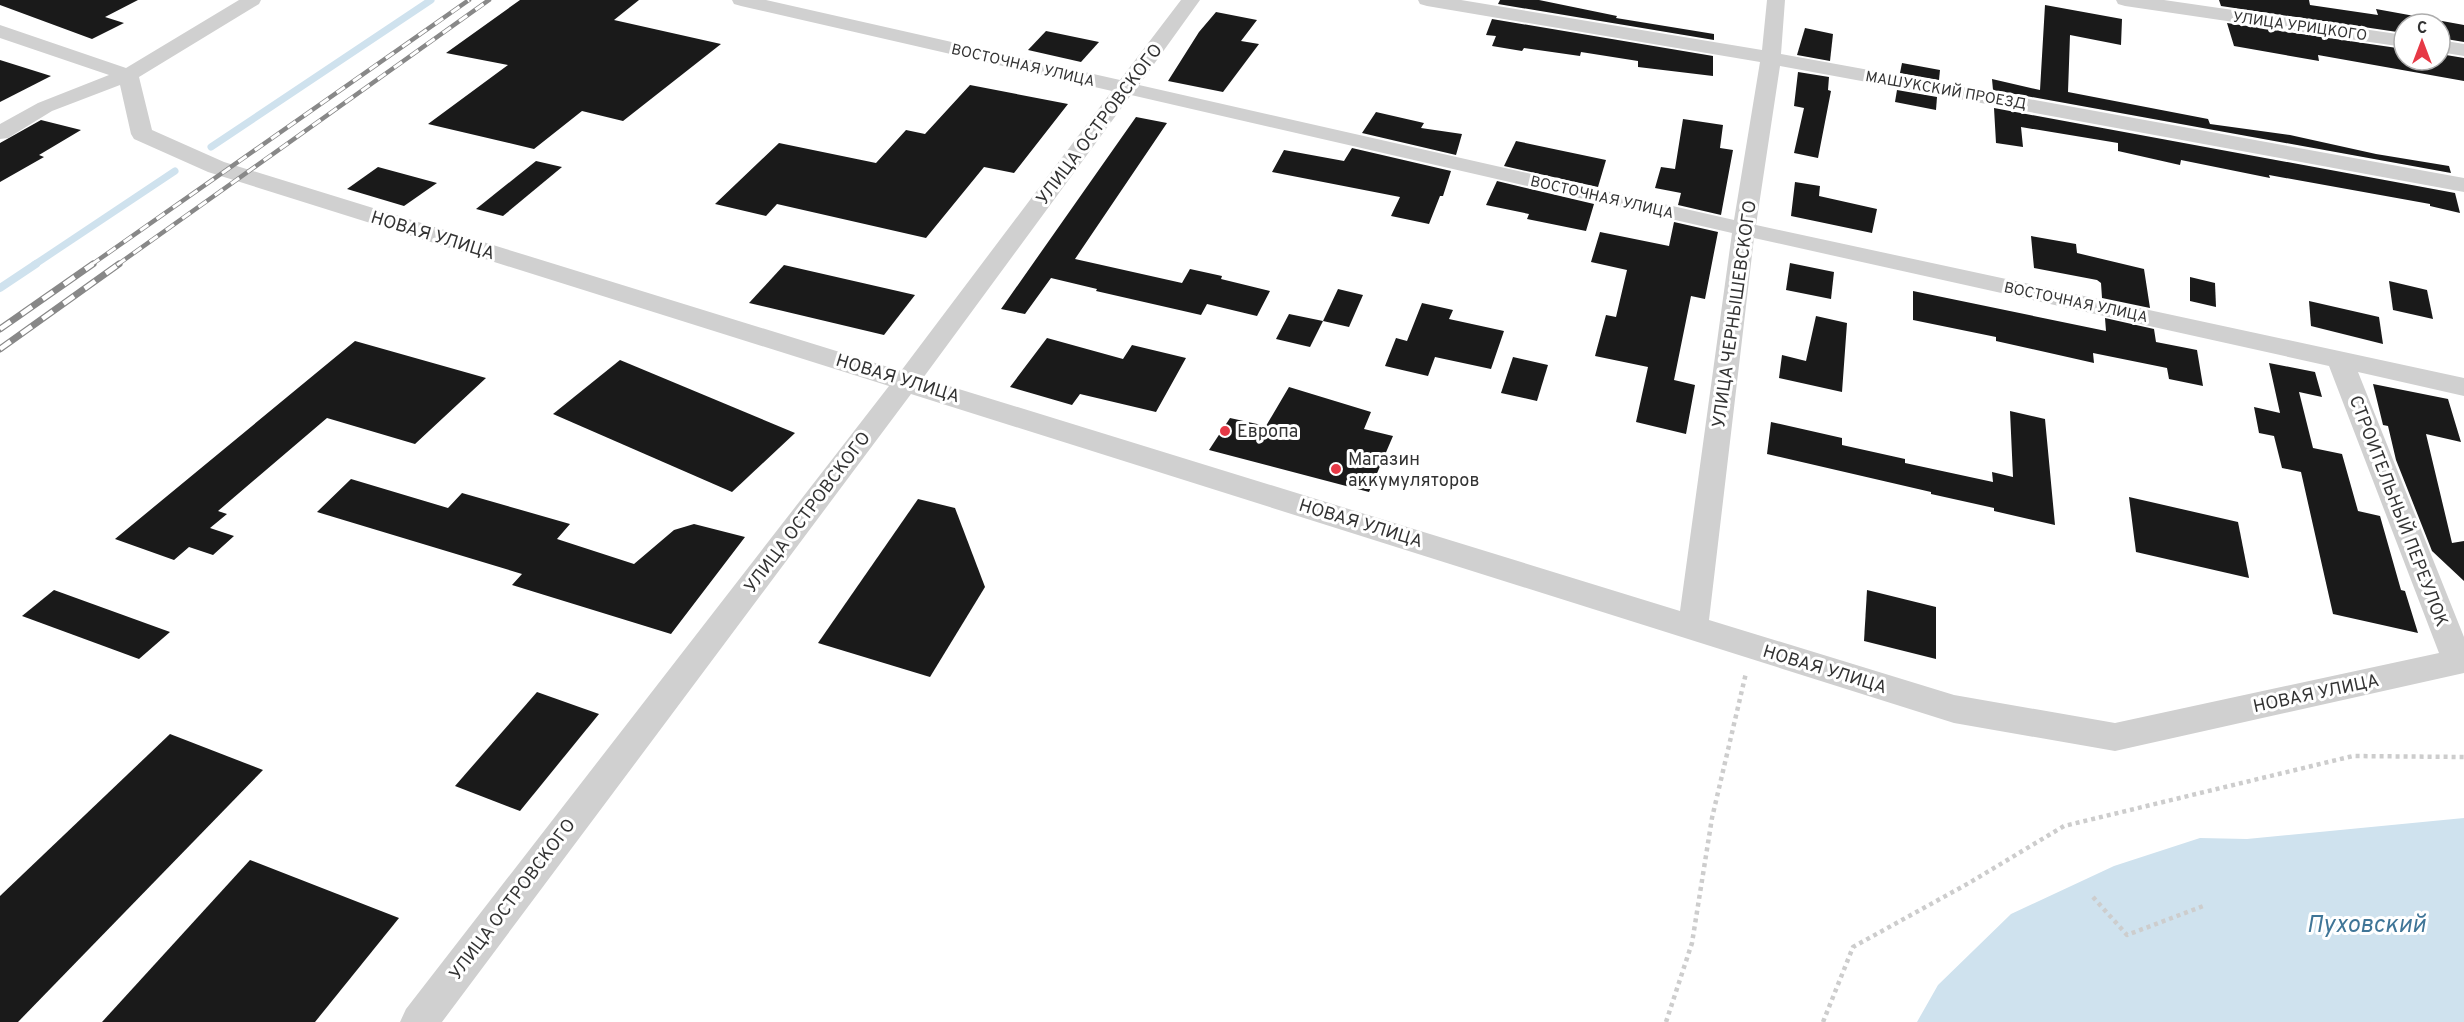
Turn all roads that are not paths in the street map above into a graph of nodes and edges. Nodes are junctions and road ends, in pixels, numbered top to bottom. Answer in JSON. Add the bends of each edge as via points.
{"nodes":[{"id":1,"x":252,"y":0,"type":"edge"},
{"id":2,"x":741,"y":0,"type":"edge"},
{"id":3,"x":1191,"y":0,"type":"edge"},
{"id":4,"x":1427,"y":0,"type":"edge"},
{"id":5,"x":1776,"y":0,"type":"edge"},
{"id":6,"x":2125,"y":0,"type":"edge"},
{"id":7,"x":0,"y":31,"type":"edge"},
{"id":8,"x":2392,"y":39,"type":"edge"},
{"id":9,"x":1771,"y":58,"type":"junction"},
{"id":10,"x":128,"y":75,"type":"junction"},
{"id":11,"x":1125,"y":88,"type":"junction"},
{"id":12,"x":0,"y":133,"type":"edge"},
{"id":13,"x":2464,"y":185,"type":"edge"},
{"id":14,"x":1744,"y":229,"type":"junction"},
{"id":15,"x":2340,"y":360,"type":"junction"},
{"id":16,"x":907,"y":381,"type":"junction"},
{"id":17,"x":2464,"y":387,"type":"edge"},
{"id":18,"x":1693,"y":628,"type":"junction"},
{"id":19,"x":2461,"y":661,"type":"edge"},
{"id":20,"x":419,"y":1022,"type":"edge"}],
"edges":[{"from":1,"to":10,"type":"street"},
{"from":2,"to":11,"type":"street","name":"ВОСТОЧНАЯ УЛИЦА"},
{"from":3,"to":11,"type":"street","name":"УЛИЦА ОСТРОВСКОГО"},
{"from":4,"to":9,"type":"street","name":"МАШУКСКИЙ ПРОЕЗД"},
{"from":5,"to":9,"type":"street","name":"УЛИЦА ЧЕРНЫШЕВСКОГО"},
{"from":6,"to":8,"type":"street","name":"УЛИЦА УРИЦКОГО"},
{"from":7,"to":10,"type":"street"},
{"from":9,"to":13,"type":"street","name":"МАШУКСКИЙ ПРОЕЗД"},
{"from":9,"to":14,"type":"street","name":"УЛИЦА ЧЕРНЫШЕВСКОГО"},
{"from":10,"to":12,"type":"street","via":[[45,107]]},
{"from":10,"to":16,"type":"street","name":"НОВАЯ УЛИЦА","via":[[142,134],[209,164]]},
{"from":11,"to":14,"type":"street","name":"ВОСТОЧНАЯ УЛИЦА"},
{"from":11,"to":16,"type":"street","name":"УЛИЦА ОСТРОВСКОГО"},
{"from":14,"to":15,"type":"street","name":"ВОСТОЧНАЯ УЛИЦА"},
{"from":14,"to":18,"type":"street","name":"УЛИЦА ЧЕРНЫШЕВСКОГО"},
{"from":15,"to":17,"type":"street","name":"ВОСТОЧНАЯ УЛИЦА"},
{"from":15,"to":19,"type":"street","name":"СТРОИТЕЛЬНЫЙ ПЕРЕУЛОК"},
{"from":16,"to":18,"type":"street","name":"НОВАЯ УЛИЦА"},
{"from":16,"to":20,"type":"street","name":"УЛИЦА ОСТРОВСКОГО"},
{"from":18,"to":19,"type":"street","name":"НОВАЯ УЛИЦА","via":[[1954,710],[2115,737]]}]}
